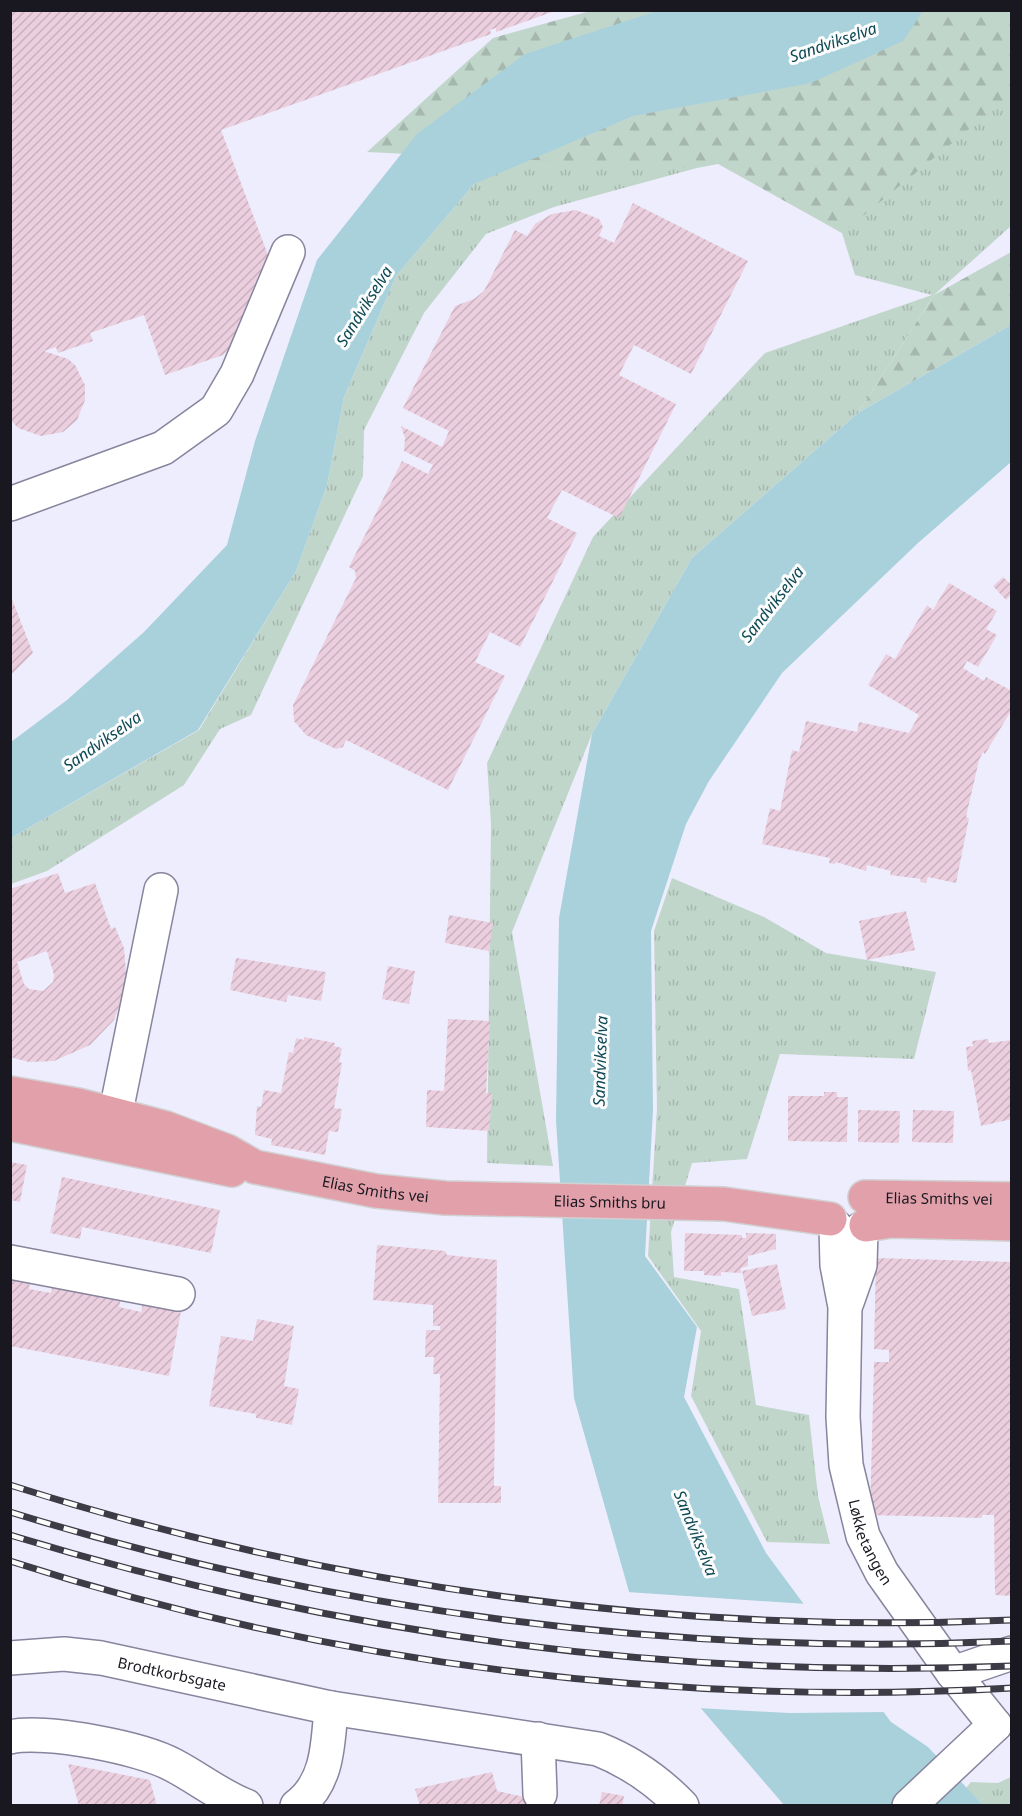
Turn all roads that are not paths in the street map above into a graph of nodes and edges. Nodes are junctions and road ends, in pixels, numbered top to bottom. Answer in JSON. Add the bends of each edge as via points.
{"nodes":[{"id":1,"x":288,"y":252,"type":"dead end"},
{"id":2,"x":11,"y":504,"type":"edge"},
{"id":3,"x":161,"y":890,"type":"dead end"},
{"id":4,"x":10,"y":1093,"type":"edge"},
{"id":5,"x":10,"y":1124,"type":"edge"},
{"id":6,"x":113,"y":1129,"type":"junction"},
{"id":7,"x":1011,"y":1199,"type":"edge"},
{"id":8,"x":497,"y":1200,"type":"joint"},
{"id":9,"x":724,"y":1204,"type":"joint"},
{"id":10,"x":849,"y":1216,"type":"junction"},
{"id":11,"x":1011,"y":1224,"type":"edge"},
{"id":12,"x":10,"y":1262,"type":"edge"},
{"id":13,"x":178,"y":1294,"type":"dead end"},
{"id":14,"x":1011,"y":1653,"type":"edge"},
{"id":15,"x":10,"y":1658,"type":"edge"},
{"id":16,"x":953,"y":1673,"type":"junction"},
{"id":17,"x":331,"y":1708,"type":"junction"},
{"id":18,"x":1003,"y":1725,"type":"edge"},
{"id":19,"x":10,"y":1737,"type":"edge"},
{"id":20,"x":538,"y":1739,"type":"junction"},
{"id":21,"x":540,"y":1794,"type":"dead end"},
{"id":22,"x":246,"y":1806,"type":"edge"},
{"id":23,"x":297,"y":1806,"type":"edge"},
{"id":24,"x":682,"y":1806,"type":"edge"},
{"id":25,"x":909,"y":1806,"type":"edge"}],
"edges":[{"from":1,"to":2,"type":"street","via":[[237,374],[216,410],[163,448]]},
{"from":3,"to":6,"type":"street"},
{"from":4,"to":6,"type":"main road","name":"Elias Smiths vei"},
{"from":5,"to":6,"type":"main road","name":"Elias Smiths vei"},
{"from":6,"to":8,"type":"main road","name":"Elias Smiths vei","via":[[166,1128],[227,1151],[255,1167],[376,1191]]},
{"from":7,"to":10,"type":"main road","name":"Elias Smiths vei"},
{"from":8,"to":9,"type":"main road","name":"Elias Smiths bru"},
{"from":9,"to":10,"type":"main road","name":"Elias Smiths vei","via":[[779,1196]]},
{"from":10,"to":11,"type":"main road","name":"Elias Smiths vei"},
{"from":10,"to":16,"type":"street","name":"Løkketangen","via":[[837,1264],[845,1306],[843,1417],[854,1508],[882,1573]]},
{"from":12,"to":13,"type":"street"},
{"from":14,"to":16,"type":"street"},
{"from":15,"to":17,"type":"street","name":"Brodtkorbsgate","via":[[64,1654],[101,1658]]},
{"from":16,"to":18,"type":"street","name":"Løkketangen"},
{"from":17,"to":20,"type":"street","name":"Brodtkorbsgate"},
{"from":17,"to":23,"type":"street","via":[[321,1775],[311,1796]]},
{"from":18,"to":25,"type":"street"},
{"from":19,"to":22,"type":"street","via":[[54,1736],[171,1763]]},
{"from":20,"to":21,"type":"street"},
{"from":20,"to":24,"type":"street","name":"Brodtkorbsgate","via":[[598,1749],[625,1760],[645,1772]]}]}
